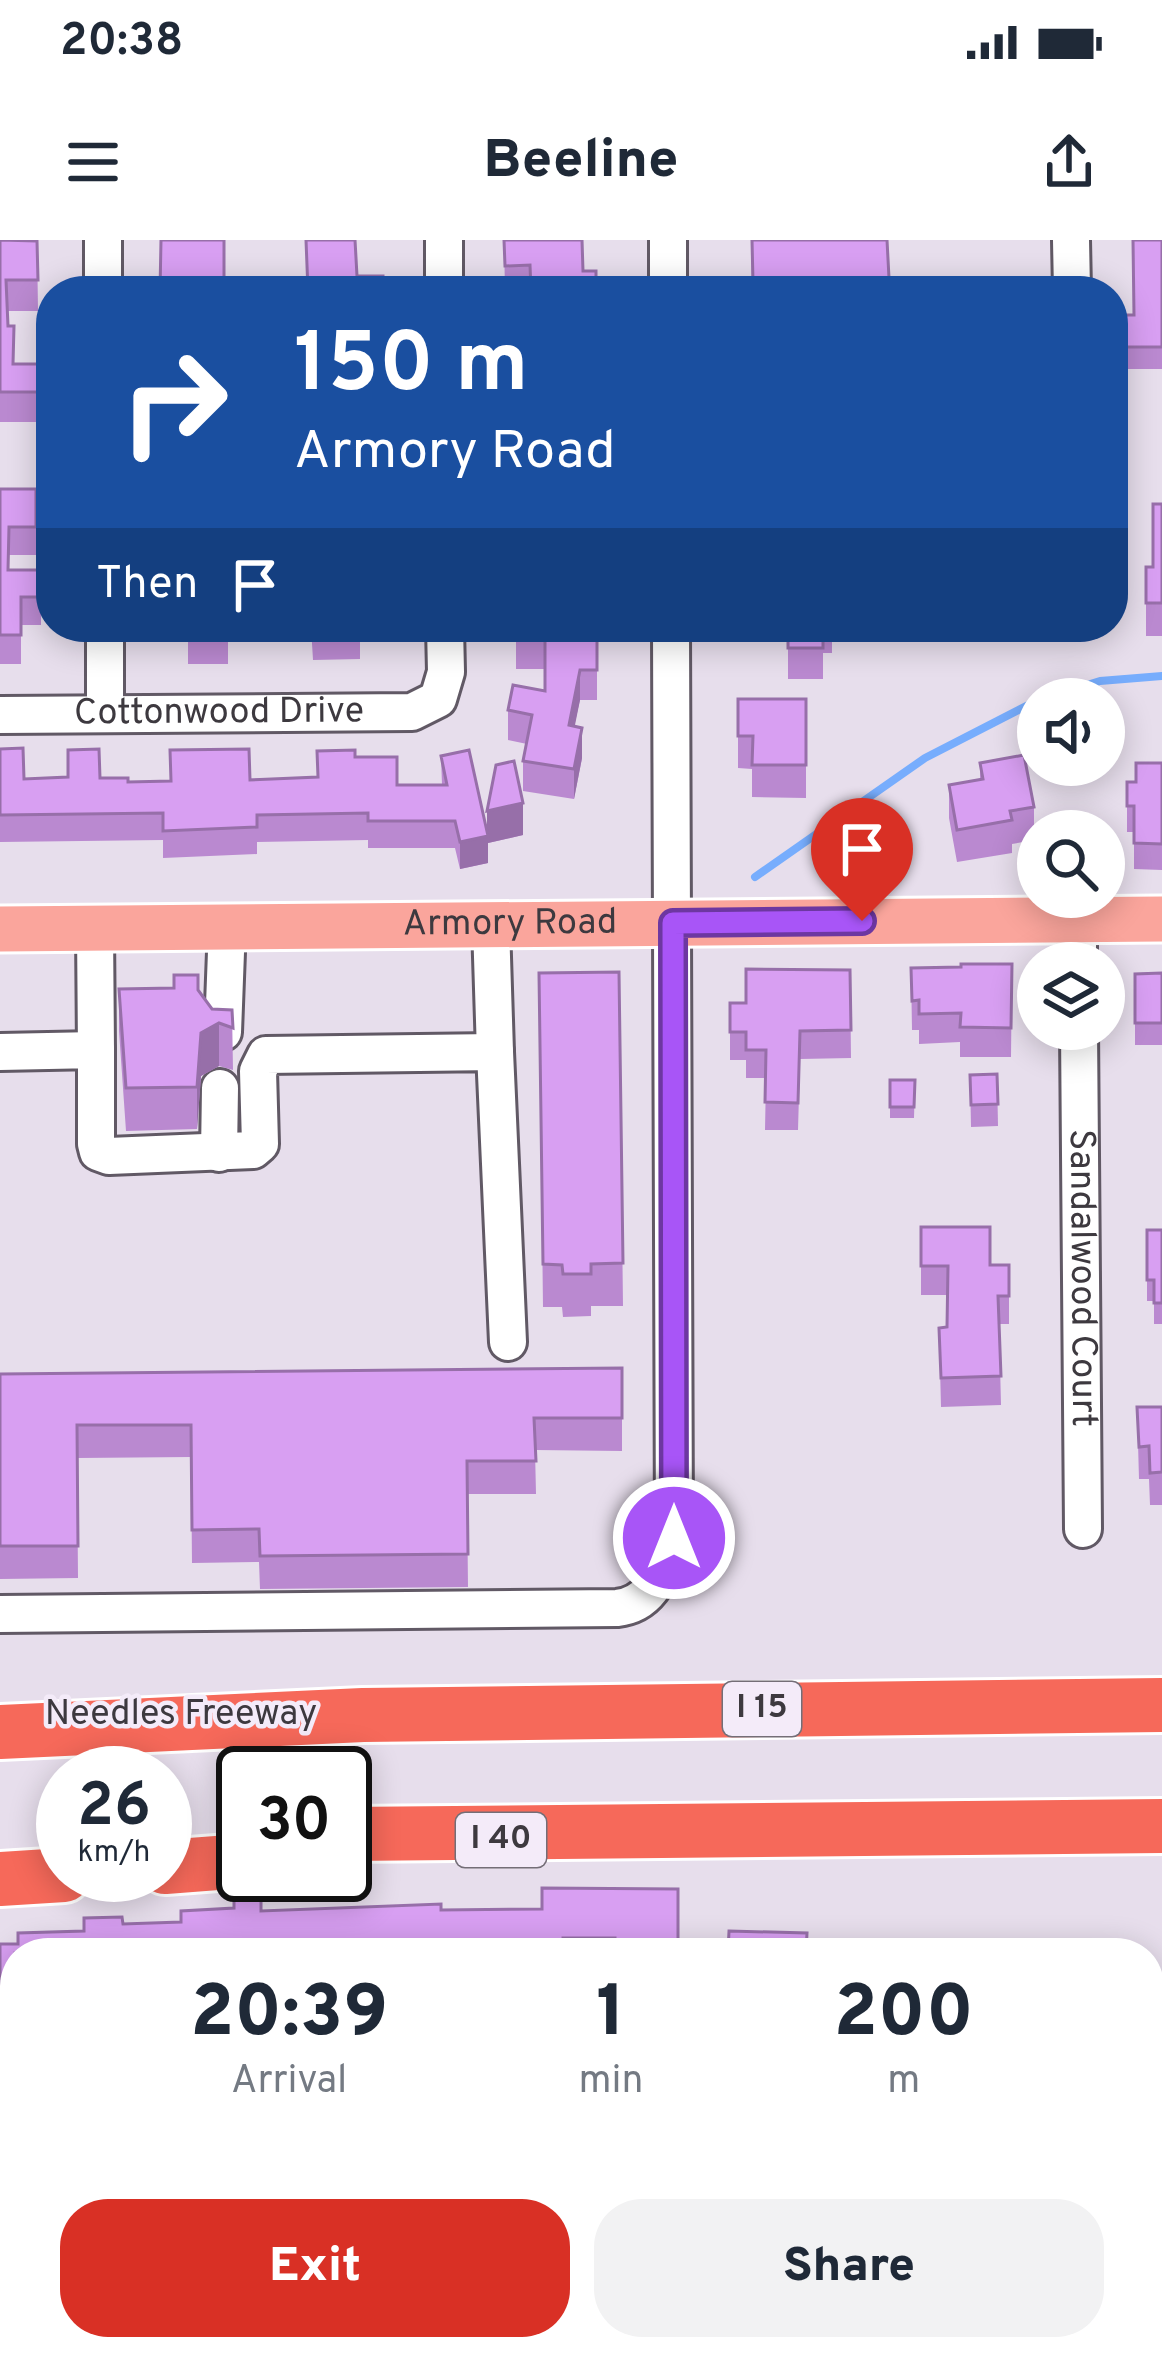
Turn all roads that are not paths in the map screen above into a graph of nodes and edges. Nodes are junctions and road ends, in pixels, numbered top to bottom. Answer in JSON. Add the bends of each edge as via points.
{"nodes":[{"id":1,"x":103,"y":240,"type":"edge"},
{"id":2,"x":444,"y":240,"type":"edge"},
{"id":3,"x":668,"y":240,"type":"edge"},
{"id":4,"x":1071,"y":240,"type":"edge"},
{"id":5,"x":103,"y":276,"type":"edge"},
{"id":6,"x":444,"y":276,"type":"edge"},
{"id":7,"x":668,"y":276,"type":"edge"},
{"id":8,"x":1072,"y":276,"type":"edge"},
{"id":9,"x":105,"y":642,"type":"edge"},
{"id":10,"x":445,"y":642,"type":"edge"},
{"id":11,"x":671,"y":642,"type":"edge"},
{"id":12,"x":105,"y":713,"type":"junction"},
{"id":13,"x":0,"y":715,"type":"edge"},
{"id":14,"x":1162,"y":919,"type":"edge"},
{"id":15,"x":673,"y":923,"type":"junction"},
{"id":16,"x":227,"y":925,"type":"junction"},
{"id":17,"x":491,"y":925,"type":"junction"},
{"id":18,"x":0,"y":929,"type":"edge"},
{"id":19,"x":95,"y":929,"type":"junction"},
{"id":20,"x":1078,"y":941,"type":"edge"},
{"id":21,"x":223,"y":1032,"type":"edge"},
{"id":22,"x":96,"y":1050,"type":"junction"},
{"id":23,"x":1079,"y":1050,"type":"edge"},
{"id":24,"x":0,"y":1052,"type":"edge"},
{"id":25,"x":495,"y":1052,"type":"junction"},
{"id":26,"x":220,"y":1088,"type":"dead end"},
{"id":27,"x":219,"y":1153,"type":"junction"},
{"id":28,"x":508,"y":1342,"type":"dead end"},
{"id":29,"x":1083,"y":1529,"type":"dead end"},
{"id":30,"x":0,"y":1614,"type":"edge"},
{"id":31,"x":1162,"y":1705,"type":"edge"},
{"id":32,"x":0,"y":1715,"type":"edge"},
{"id":33,"x":363,"y":1715,"type":"junction"},
{"id":34,"x":0,"y":1732,"type":"edge"},
{"id":35,"x":1162,"y":1826,"type":"edge"},
{"id":36,"x":656,"y":1830,"type":"junction"},
{"id":37,"x":372,"y":1834,"type":"edge"},
{"id":38,"x":36,"y":1844,"type":"edge"},
{"id":39,"x":0,"y":1845,"type":"edge"},
{"id":40,"x":372,"y":1850,"type":"edge"},
{"id":41,"x":36,"y":1877,"type":"edge"},
{"id":42,"x":0,"y":1879,"type":"edge"}],
"edges":[{"from":1,"to":5,"type":"street"},
{"from":2,"to":6,"type":"street"},
{"from":3,"to":7,"type":"street"},
{"from":4,"to":8,"type":"street"},
{"from":9,"to":12,"type":"street"},
{"from":10,"to":12,"type":"street","name":"Cottonwood Drive","via":[[438,699],[412,712]]},
{"from":11,"to":15,"type":"street"},
{"from":12,"to":13,"type":"street","name":"Cottonwood Drive"},
{"from":14,"to":20,"type":"main road","name":"Armory Road"},
{"from":15,"to":17,"type":"main road","name":"Armory Road"},
{"from":15,"to":20,"type":"main road","name":"Armory Road"},
{"from":15,"to":30,"type":"street","via":[[674,1538],[654,1588],[633,1606]]},
{"from":16,"to":17,"type":"main road","name":"Armory Road"},
{"from":16,"to":19,"type":"main road","name":"Armory Road"},
{"from":16,"to":21,"type":"street"},
{"from":17,"to":25,"type":"street"},
{"from":18,"to":19,"type":"main road","name":"Armory Road"},
{"from":19,"to":22,"type":"street"},
{"from":22,"to":24,"type":"street"},
{"from":22,"to":27,"type":"street","via":[[98,1152]]},
{"from":23,"to":29,"type":"street","name":"Sandalwood Court"},
{"from":25,"to":27,"type":"street","via":[[266,1055],[258,1071],[260,1144]]},
{"from":25,"to":28,"type":"street"},
{"from":26,"to":27,"type":"street"},
{"from":31,"to":33,"type":"highway","number":"I 15"},
{"from":32,"to":33,"type":"highway","name":"Needles Freeway"},
{"from":33,"to":34,"type":"highway","number":"I 15"},
{"from":35,"to":36,"type":"highway"},
{"from":36,"to":37,"type":"highway"},
{"from":36,"to":40,"type":"highway","number":"I 40"},
{"from":38,"to":39,"type":"highway"},
{"from":41,"to":42,"type":"highway"}]}
